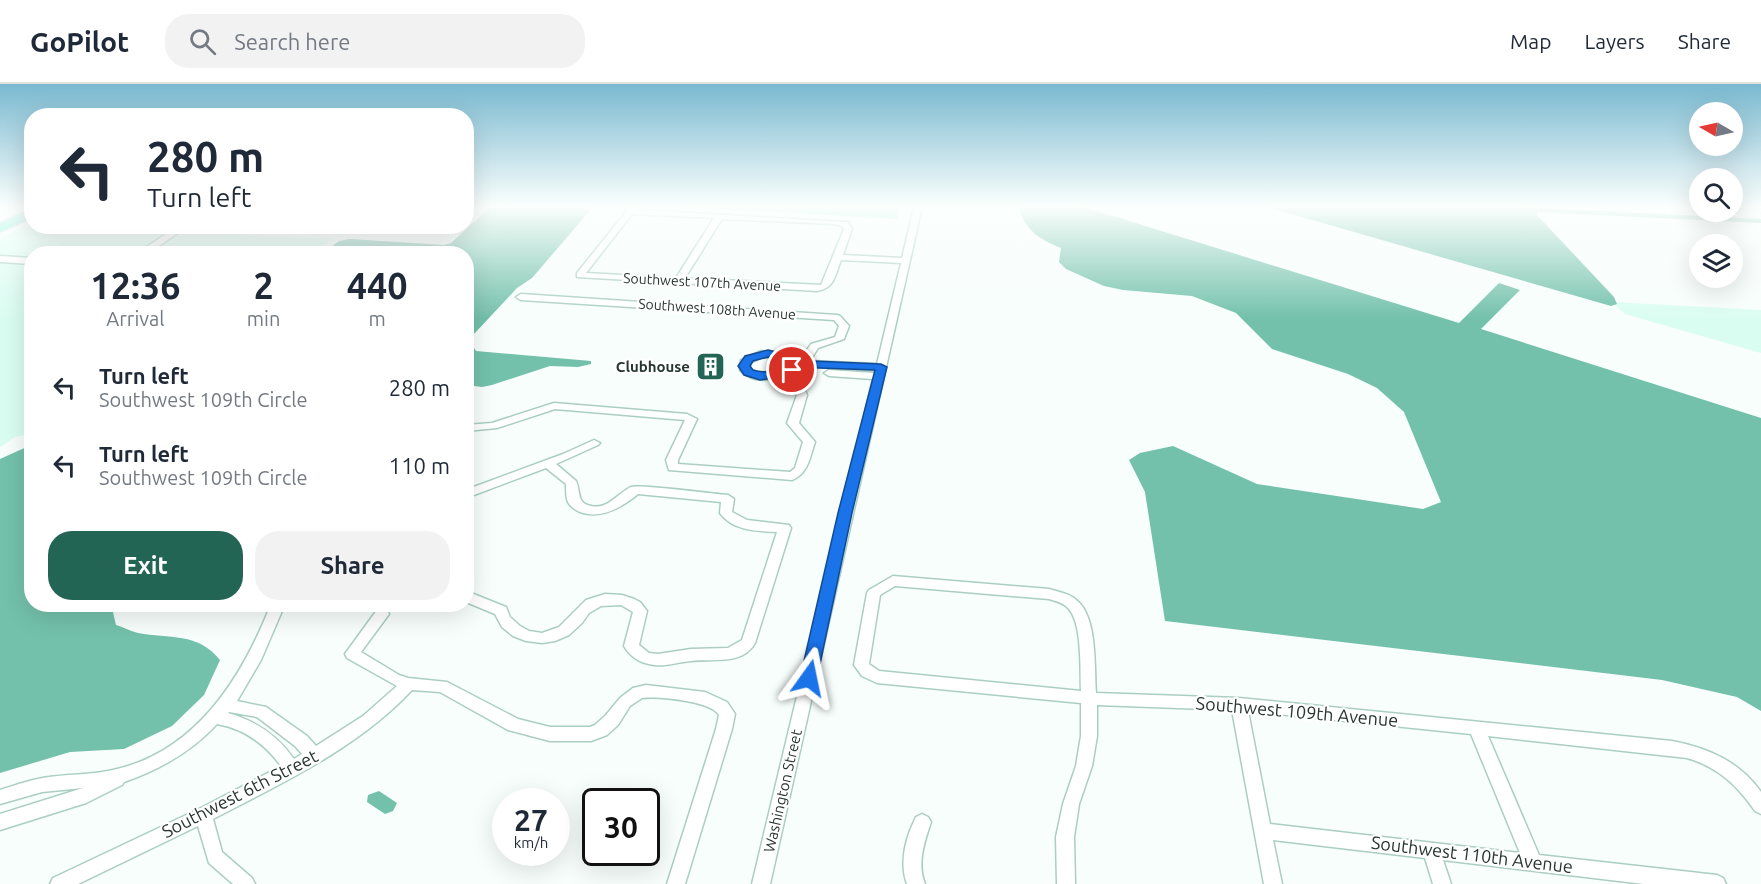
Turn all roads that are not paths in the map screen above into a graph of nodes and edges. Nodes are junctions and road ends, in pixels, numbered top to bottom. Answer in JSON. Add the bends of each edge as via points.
{"nodes":[{"id":1,"x":604,"y":244,"type":"edge"},
{"id":2,"x":702,"y":244,"type":"edge"},
{"id":3,"x":842,"y":244,"type":"edge"},
{"id":4,"x":908,"y":244,"type":"edge"},
{"id":5,"x":839,"y":254,"type":"junction"},
{"id":6,"x":905,"y":258,"type":"junction"},
{"id":7,"x":0,"y":259,"type":"edge"},
{"id":8,"x":24,"y":260,"type":"edge"},
{"id":9,"x":679,"y":280,"type":"junction"},
{"id":10,"x":521,"y":297,"type":"dead end"},
{"id":11,"x":786,"y":366,"type":"dead end"},
{"id":12,"x":806,"y":366,"type":"junction"},
{"id":13,"x":880,"y":372,"type":"junction"},
{"id":14,"x":474,"y":427,"type":"edge"},
{"id":15,"x":594,"y":443,"type":"dead end"},
{"id":16,"x":547,"y":463,"type":"junction"},
{"id":17,"x":474,"y":489,"type":"edge"},
{"id":18,"x":474,"y":599,"type":"edge"},
{"id":19,"x":275,"y":612,"type":"edge"},
{"id":20,"x":382,"y":614,"type":"dead end"},
{"id":21,"x":408,"y":684,"type":"junction"},
{"id":22,"x":1089,"y":698,"type":"junction"},
{"id":23,"x":1239,"y":704,"type":"junction"},
{"id":24,"x":222,"y":711,"type":"junction"},
{"id":25,"x":1477,"y":729,"type":"junction"},
{"id":26,"x":314,"y":756,"type":"junction"},
{"id":27,"x":291,"y":768,"type":"junction"},
{"id":28,"x":125,"y":775,"type":"junction"},
{"id":29,"x":0,"y":797,"type":"edge"},
{"id":30,"x":1761,"y":806,"type":"edge"},
{"id":31,"x":203,"y":815,"type":"junction"},
{"id":32,"x":0,"y":822,"type":"edge"},
{"id":33,"x":922,"y":822,"type":"dead end"},
{"id":34,"x":1263,"y":831,"type":"junction"},
{"id":35,"x":1431,"y":850,"type":"junction"},
{"id":36,"x":1533,"y":861,"type":"junction"},
{"id":37,"x":1642,"y":879,"type":"edge"},
{"id":38,"x":60,"y":884,"type":"edge"},
{"id":39,"x":246,"y":884,"type":"edge"},
{"id":40,"x":676,"y":884,"type":"edge"},
{"id":41,"x":761,"y":884,"type":"edge"},
{"id":42,"x":916,"y":884,"type":"edge"},
{"id":43,"x":1066,"y":884,"type":"edge"},
{"id":44,"x":1273,"y":884,"type":"edge"},
{"id":45,"x":1442,"y":884,"type":"edge"},
{"id":46,"x":1717,"y":884,"type":"edge"}],
"edges":[{"from":1,"to":9,"type":"street","name":"Southwest 107th Avenue","via":[[580,274]]},
{"from":2,"to":9,"type":"street"},
{"from":3,"to":5,"type":"street"},
{"from":4,"to":6,"type":"street","name":"Washington Street"},
{"from":5,"to":6,"type":"street"},
{"from":5,"to":9,"type":"street","name":"Southwest 107th Avenue","via":[[824,287]]},
{"from":6,"to":13,"type":"street","name":"Washington Street"},
{"from":7,"to":8,"type":"street"},
{"from":10,"to":12,"type":"street","name":"Southwest 108th Avenue","via":[[841,320],[844,326],[839,339],[814,346]]},
{"from":11,"to":12,"type":"street"},
{"from":12,"to":13,"type":"street"},
{"from":12,"to":14,"type":"street","via":[[798,386],[802,395],[794,423],[809,442],[800,470],[792,476],[673,466],[672,460],[690,424],[687,417],[554,406],[493,426]]},
{"from":13,"to":41,"type":"street","name":"Washington Street"},
{"from":15,"to":16,"type":"street"},
{"from":16,"to":17,"type":"street"},
{"from":16,"to":18,"type":"street","via":[[569,480],[573,501],[586,510],[612,507],[635,490],[728,499],[726,513],[730,520],[785,528],[748,643],[735,654],[654,660],[636,653],[631,646],[640,611],[627,601],[591,603],[560,634],[540,639],[512,629],[501,611]]},
{"from":19,"to":24,"type":"street","via":[[261,645]]},
{"from":20,"to":21,"type":"street","via":[[352,654],[394,680]]},
{"from":21,"to":26,"type":"street","name":"Southwest 6th Street","via":[[362,727]]},
{"from":21,"to":40,"type":"street","via":[[442,686],[514,725],[550,734],[591,734],[601,730],[638,692],[713,701],[722,706],[727,714],[724,729]]},
{"from":22,"to":22,"type":"street","name":"Southwest 109th Avenue","via":[[1084,621],[1064,598],[892,581],[874,593],[861,665],[877,677]]},
{"from":22,"to":23,"type":"street","name":"Southwest 109th Avenue"},
{"from":22,"to":43,"type":"street","via":[[1084,766],[1065,837]]},
{"from":23,"to":25,"type":"street","name":"Southwest 109th Avenue"},
{"from":23,"to":34,"type":"street"},
{"from":24,"to":26,"type":"street","via":[[261,711],[301,741]]},
{"from":24,"to":27,"type":"street","via":[[278,749]]},
{"from":24,"to":28,"type":"street","via":[[182,747]]},
{"from":25,"to":30,"type":"street","name":"Southwest 109th Avenue","via":[[1697,752],[1725,765]]},
{"from":25,"to":36,"type":"street"},
{"from":26,"to":27,"type":"street","name":"Southwest 6th Street"},
{"from":27,"to":31,"type":"street","name":"Southwest 6th Street"},
{"from":28,"to":29,"type":"street","via":[[47,784]]},
{"from":28,"to":32,"type":"street","via":[[80,798]]},
{"from":31,"to":38,"type":"street","name":"Southwest 6th Street"},
{"from":31,"to":39,"type":"street","via":[[215,857]]},
{"from":33,"to":42,"type":"street","via":[[912,858]]},
{"from":34,"to":35,"type":"street","name":"Southwest 110th Avenue"},
{"from":34,"to":44,"type":"street"},
{"from":35,"to":36,"type":"street","name":"Southwest 110th Avenue"},
{"from":35,"to":45,"type":"street"},
{"from":36,"to":37,"type":"street","name":"Southwest 110th Avenue"},
{"from":37,"to":46,"type":"street","name":"Southwest 110th Avenue"}]}
